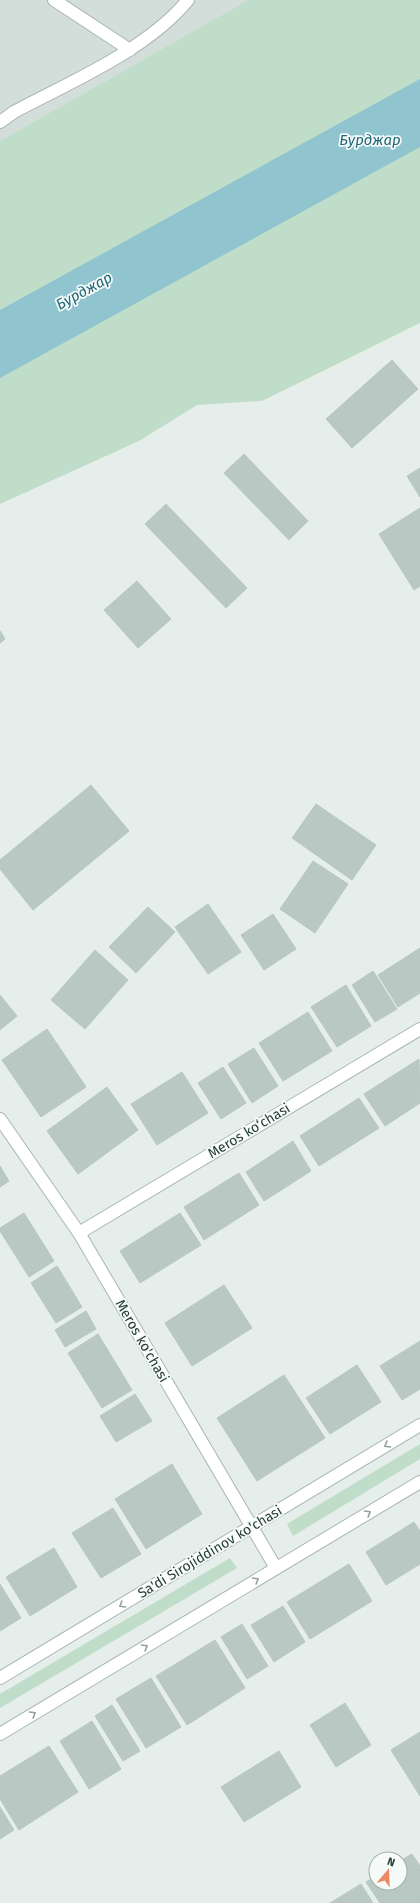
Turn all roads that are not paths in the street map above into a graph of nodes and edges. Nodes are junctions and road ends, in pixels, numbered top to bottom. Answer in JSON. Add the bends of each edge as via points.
{"nodes":[{"id":1,"x":54,"y":0,"type":"edge"},
{"id":2,"x":188,"y":0,"type":"edge"},
{"id":3,"x":130,"y":50,"type":"junction"},
{"id":4,"x":0,"y":122,"type":"edge"},
{"id":5,"x":420,"y":1029,"type":"edge"},
{"id":6,"x":0,"y":1119,"type":"edge"},
{"id":7,"x":79,"y":1233,"type":"junction"},
{"id":8,"x":420,"y":1425,"type":"edge"},
{"id":9,"x":420,"y":1482,"type":"edge"},
{"id":10,"x":251,"y":1527,"type":"junction"},
{"id":11,"x":276,"y":1568,"type":"junction"},
{"id":12,"x":0,"y":1678,"type":"edge"},
{"id":13,"x":0,"y":1734,"type":"edge"}],
"edges":[{"from":1,"to":3,"type":"street"},
{"from":2,"to":3,"type":"street","via":[[173,17]]},
{"from":3,"to":4,"type":"street"},
{"from":5,"to":7,"type":"street","name":"Meros ko‘chasi"},
{"from":6,"to":7,"type":"street","name":"Meros ko'chasi"},
{"from":7,"to":10,"type":"street","name":"Meros ko'chasi"},
{"from":8,"to":10,"type":"street","name":"Sa'di Sirojiddinov ko'chasi","one_way":true},
{"from":11,"to":9,"type":"street","one_way":true},
{"from":10,"to":11,"type":"street","name":"Meros ko'chasi"},
{"from":10,"to":12,"type":"street","name":"Sa'di Sirojiddinov ko'chasi","one_way":true},
{"from":13,"to":11,"type":"street","one_way":true}]}
